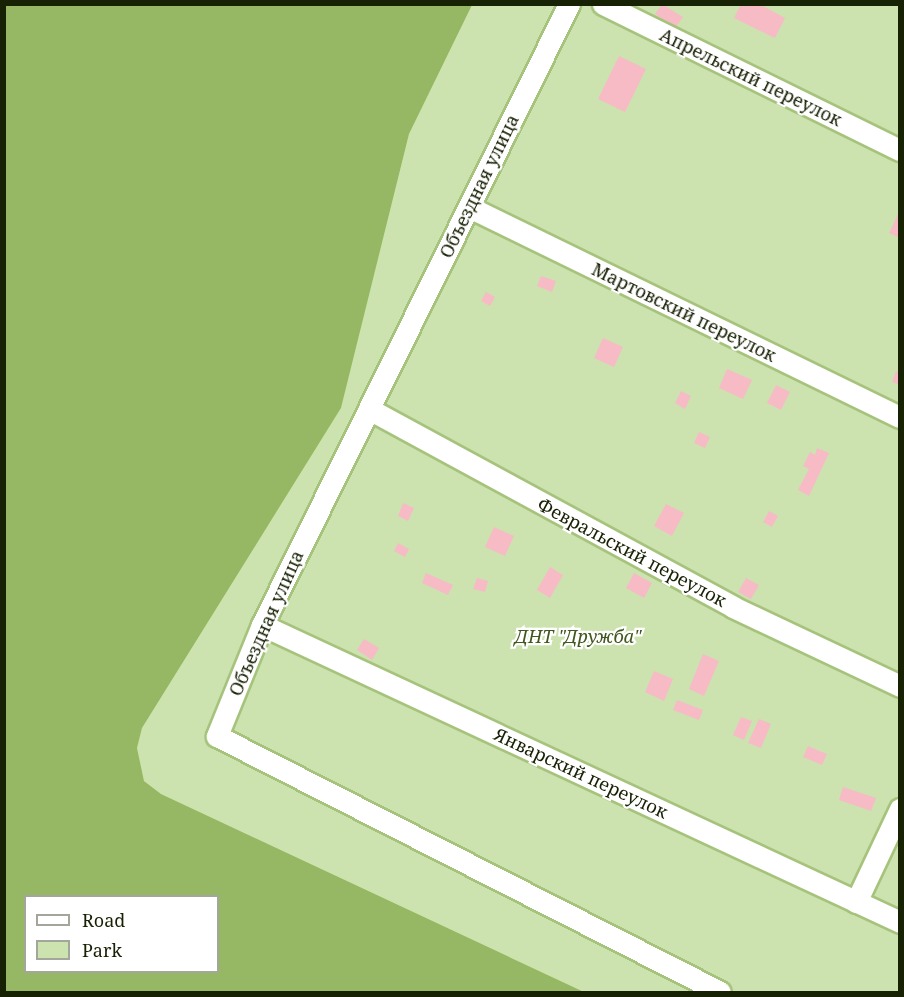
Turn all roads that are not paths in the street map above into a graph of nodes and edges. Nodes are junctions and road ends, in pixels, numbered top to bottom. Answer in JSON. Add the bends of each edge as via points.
{"nodes":[{"id":1,"x":569,"y":4,"type":"edge"},
{"id":2,"x":603,"y":4,"type":"edge"},
{"id":3,"x":900,"y":150,"type":"edge"},
{"id":4,"x":469,"y":207,"type":"junction"},
{"id":5,"x":369,"y":409,"type":"junction"},
{"id":6,"x":900,"y":417,"type":"edge"},
{"id":7,"x":262,"y":625,"type":"junction"},
{"id":8,"x":900,"y":686,"type":"edge"},
{"id":9,"x":900,"y":809,"type":"edge"},
{"id":10,"x":856,"y":902,"type":"junction"},
{"id":11,"x":900,"y":922,"type":"edge"},
{"id":12,"x":720,"y":993,"type":"edge"}],
"edges":[{"from":1,"to":4,"type":"street","name":"Объездная улица"},
{"from":2,"to":3,"type":"street","name":"Апрельский переулок"},
{"from":4,"to":5,"type":"street","name":"Объездная улица"},
{"from":4,"to":6,"type":"street","name":"Мартовский переулок"},
{"from":5,"to":7,"type":"street","name":"Объездная улица"},
{"from":5,"to":8,"type":"street","name":"Февральский переулок","via":[[733,607]]},
{"from":7,"to":10,"type":"street","name":"Январский переулок"},
{"from":7,"to":12,"type":"street","name":"Объездная улица","via":[[217,736]]},
{"from":9,"to":10,"type":"street"},
{"from":10,"to":11,"type":"street","name":"Январский переулок"}]}
